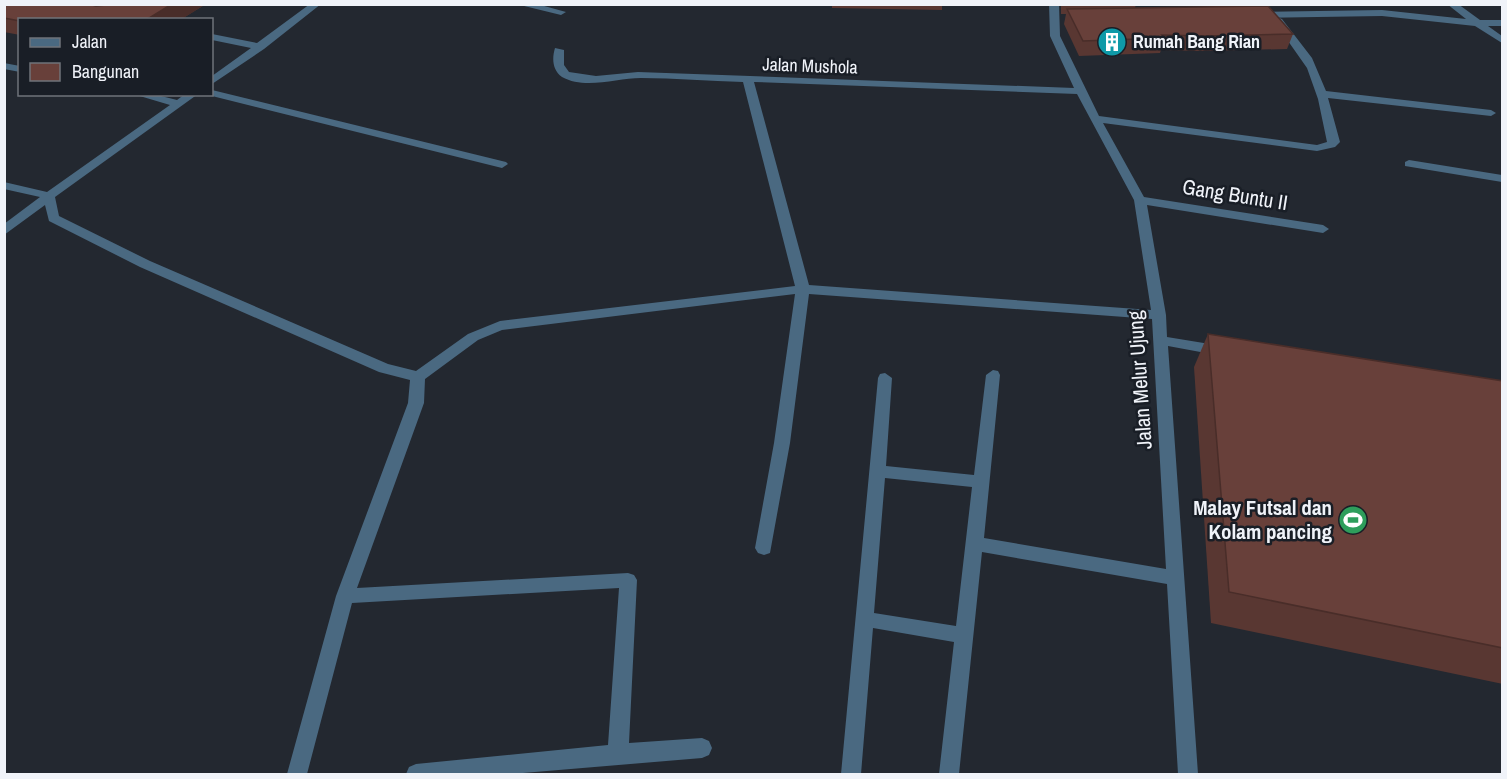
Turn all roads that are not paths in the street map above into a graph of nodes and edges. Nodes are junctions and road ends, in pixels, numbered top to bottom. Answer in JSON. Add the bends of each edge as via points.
{"nodes":[{"id":1,"x":317,"y":4,"type":"edge"},
{"id":2,"x":520,"y":4,"type":"edge"},
{"id":3,"x":1054,"y":4,"type":"edge"},
{"id":4,"x":1451,"y":4,"type":"edge"},
{"id":5,"x":561,"y":12,"type":"dead end"},
{"id":6,"x":1251,"y":15,"type":"edge"},
{"id":7,"x":1274,"y":15,"type":"junction"},
{"id":8,"x":1503,"y":22,"type":"edge"},
{"id":9,"x":1478,"y":23,"type":"junction"},
{"id":10,"x":213,"y":38,"type":"edge"},
{"id":11,"x":1503,"y":39,"type":"edge"},
{"id":12,"x":260,"y":47,"type":"junction"},
{"id":13,"x":559,"y":50,"type":"dead end"},
{"id":14,"x":213,"y":80,"type":"edge"},
{"id":15,"x":748,"y":81,"type":"junction"},
{"id":16,"x":1082,"y":91,"type":"junction"},
{"id":17,"x":213,"y":93,"type":"edge"},
{"id":18,"x":1321,"y":94,"type":"junction"},
{"id":19,"x":146,"y":96,"type":"edge"},
{"id":20,"x":190,"y":96,"type":"edge"},
{"id":21,"x":179,"y":104,"type":"junction"},
{"id":22,"x":1491,"y":113,"type":"dead end"},
{"id":23,"x":1095,"y":119,"type":"junction"},
{"id":24,"x":502,"y":164,"type":"dead end"},
{"id":25,"x":1409,"y":164,"type":"dead end"},
{"id":26,"x":1503,"y":179,"type":"edge"},
{"id":27,"x":4,"y":185,"type":"edge"},
{"id":28,"x":49,"y":196,"type":"junction"},
{"id":29,"x":1140,"y":200,"type":"junction"},
{"id":30,"x":1323,"y":229,"type":"dead end"},
{"id":31,"x":4,"y":231,"type":"edge"},
{"id":32,"x":803,"y":289,"type":"junction"},
{"id":33,"x":1159,"y":315,"type":"junction"},
{"id":34,"x":1160,"y":340,"type":"junction"},
{"id":35,"x":1239,"y":354,"type":"edge"},
{"id":36,"x":993,"y":375,"type":"dead end"},
{"id":37,"x":418,"y":376,"type":"junction"},
{"id":38,"x":885,"y":378,"type":"dead end"},
{"id":39,"x":877,"y":471,"type":"junction"},
{"id":40,"x":980,"y":482,"type":"junction"},
{"id":41,"x":975,"y":544,"type":"junction"},
{"id":42,"x":764,"y":548,"type":"dead end"},
{"id":43,"x":1175,"y":578,"type":"junction"},
{"id":44,"x":345,"y":596,"type":"junction"},
{"id":45,"x":864,"y":619,"type":"junction"},
{"id":46,"x":964,"y":636,"type":"junction"},
{"id":47,"x":702,"y":748,"type":"dead end"},
{"id":48,"x":618,"y":754,"type":"junction"},
{"id":49,"x":297,"y":774,"type":"edge"},
{"id":50,"x":416,"y":774,"type":"edge"},
{"id":51,"x":851,"y":774,"type":"edge"},
{"id":52,"x":948,"y":774,"type":"edge"},
{"id":53,"x":1188,"y":774,"type":"edge"}],
"edges":[{"from":1,"to":12,"type":"street"},
{"from":2,"to":5,"type":"street"},
{"from":3,"to":16,"type":"street","name":"Jalan Melur Ujung","via":[[1059,19],[1055,36],[1059,50]]},
{"from":4,"to":9,"type":"street"},
{"from":6,"to":7,"type":"street"},
{"from":7,"to":9,"type":"street","via":[[1382,13]]},
{"from":7,"to":18,"type":"street","via":[[1307,59]]},
{"from":8,"to":9,"type":"street"},
{"from":9,"to":11,"type":"street"},
{"from":10,"to":12,"type":"street"},
{"from":12,"to":14,"type":"street"},
{"from":13,"to":15,"type":"street","name":"Jalan Mushola","via":[[561,71],[572,78],[638,75]]},
{"from":15,"to":16,"type":"street","name":"Jalan Mushola"},
{"from":15,"to":32,"type":"street"},
{"from":16,"to":23,"type":"street","name":"Jalan Melur Ujung"},
{"from":17,"to":24,"type":"street"},
{"from":18,"to":22,"type":"street"},
{"from":18,"to":23,"type":"street","via":[[1334,142],[1326,147]]},
{"from":19,"to":21,"type":"street"},
{"from":20,"to":21,"type":"street"},
{"from":21,"to":28,"type":"street"},
{"from":23,"to":29,"type":"street","name":"Jalan Melur Ujung"},
{"from":25,"to":26,"type":"street"},
{"from":27,"to":28,"type":"street"},
{"from":28,"to":31,"type":"street"},
{"from":28,"to":37,"type":"street","via":[[53,218],[135,259],[384,369]]},
{"from":29,"to":30,"type":"street","name":"Gang Buntu II"},
{"from":29,"to":33,"type":"street","name":"Jalan Melur Ujung"},
{"from":32,"to":33,"type":"street"},
{"from":32,"to":37,"type":"street","via":[[500,326],[473,336]]},
{"from":32,"to":42,"type":"street"},
{"from":33,"to":34,"type":"street","name":"Jalan Melur Ujung"},
{"from":34,"to":35,"type":"street"},
{"from":34,"to":43,"type":"street","name":"Jalan Melur Ujung"},
{"from":36,"to":40,"type":"street"},
{"from":37,"to":44,"type":"street","via":[[416,403]]},
{"from":38,"to":39,"type":"street"},
{"from":39,"to":40,"type":"street"},
{"from":39,"to":45,"type":"street"},
{"from":40,"to":41,"type":"street"},
{"from":41,"to":43,"type":"street"},
{"from":41,"to":46,"type":"street"},
{"from":43,"to":53,"type":"street","name":"Jalan Melur Ujung"},
{"from":44,"to":48,"type":"street","via":[[628,580]]},
{"from":44,"to":49,"type":"street"},
{"from":45,"to":46,"type":"street"},
{"from":45,"to":51,"type":"street"},
{"from":46,"to":52,"type":"street"},
{"from":47,"to":48,"type":"street"},
{"from":48,"to":50,"type":"street"}]}
